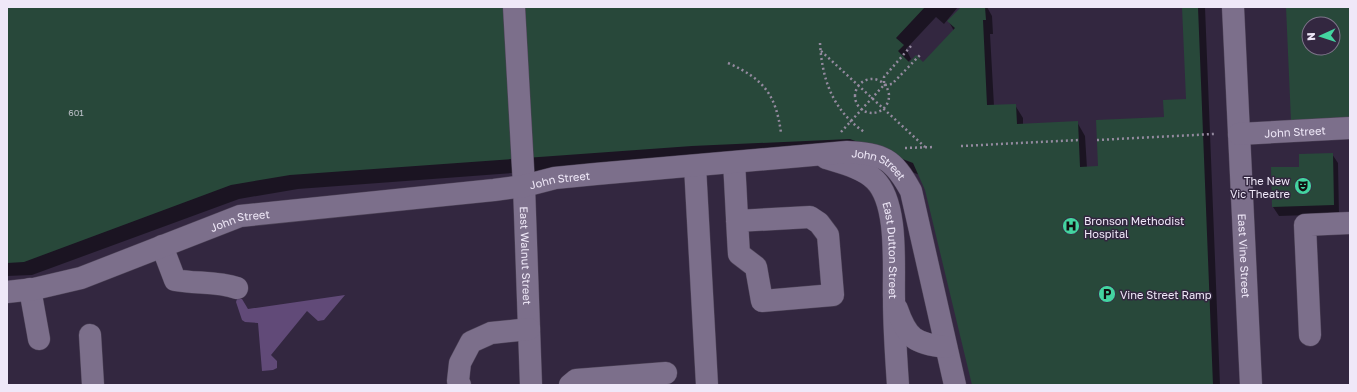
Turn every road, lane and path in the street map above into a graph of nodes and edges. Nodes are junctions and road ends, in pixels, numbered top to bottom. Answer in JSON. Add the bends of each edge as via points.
{"nodes":[{"id":1,"x":514,"y":7,"type":"edge"},
{"id":2,"x":1233,"y":7,"type":"edge"},
{"id":3,"x":820,"y":43,"type":"dead end"},
{"id":4,"x":911,"y":46,"type":"dead end"},
{"id":5,"x":820,"y":51,"type":"junction"},
{"id":6,"x":921,"y":54,"type":"dead end"},
{"id":7,"x":728,"y":64,"type":"dead end"},
{"id":8,"x":884,"y":85,"type":"junction"},
{"id":9,"x":859,"y":86,"type":"junction"},
{"id":10,"x":872,"y":98,"type":"junction"},
{"id":11,"x":884,"y":108,"type":"junction"},
{"id":12,"x":862,"y":110,"type":"junction"},
{"id":13,"x":851,"y":122,"type":"junction"},
{"id":14,"x":1350,"y":128,"type":"edge"},
{"id":15,"x":781,"y":133,"type":"dead end"},
{"id":16,"x":1214,"y":134,"type":"dead end"},
{"id":17,"x":1239,"y":134,"type":"junction"},
{"id":18,"x":838,"y":135,"type":"dead end"},
{"id":19,"x":870,"y":136,"type":"dead end"},
{"id":20,"x":1079,"y":140,"type":"dead end"},
{"id":21,"x":1097,"y":140,"type":"dead end"},
{"id":22,"x":898,"y":146,"type":"dead end"},
{"id":23,"x":936,"y":146,"type":"dead end"},
{"id":24,"x":961,"y":146,"type":"dead end"},
{"id":25,"x":925,"y":147,"type":"junction"},
{"id":26,"x":819,"y":156,"type":"junction"},
{"id":27,"x":734,"y":163,"type":"junction"},
{"id":28,"x":695,"y":166,"type":"junction"},
{"id":29,"x":524,"y":186,"type":"junction"},
{"id":30,"x":737,"y":221,"type":"junction"},
{"id":31,"x":1350,"y":223,"type":"edge"},
{"id":32,"x":162,"y":246,"type":"junction"},
{"id":33,"x":237,"y":288,"type":"dead end"},
{"id":34,"x":30,"y":289,"type":"junction"},
{"id":35,"x":7,"y":292,"type":"edge"},
{"id":36,"x":894,"y":300,"type":"junction"},
{"id":37,"x":529,"y":329,"type":"junction"},
{"id":38,"x":90,"y":335,"type":"dead end"},
{"id":39,"x":1310,"y":335,"type":"dead end"},
{"id":40,"x":39,"y":339,"type":"dead end"},
{"id":41,"x":946,"y":347,"type":"junction"},
{"id":42,"x":666,"y":373,"type":"dead end"},
{"id":43,"x":93,"y":385,"type":"edge"},
{"id":44,"x":460,"y":385,"type":"edge"},
{"id":45,"x":531,"y":385,"type":"edge"},
{"id":46,"x":570,"y":385,"type":"edge"},
{"id":47,"x":707,"y":385,"type":"edge"},
{"id":48,"x":898,"y":385,"type":"edge"},
{"id":49,"x":955,"y":385,"type":"edge"},
{"id":50,"x":1252,"y":385,"type":"edge"}],
"edges":[{"from":1,"to":29,"type":"street","name":"East Walnut Street"},
{"from":2,"to":17,"type":"street","name":"East Vine Street"},
{"from":3,"to":5,"type":"path"},
{"from":4,"to":8,"type":"path","via":[[884,77]]},
{"from":5,"to":9,"type":"path"},
{"from":5,"to":13,"type":"path","via":[[829,91],[836,105]]},
{"from":6,"to":8,"type":"path","via":[[892,84]]},
{"from":7,"to":15,"type":"path","via":[[752,76],[771,95]]},
{"from":8,"to":9,"type":"path","via":[[870,80]]},
{"from":8,"to":10,"type":"path"},
{"from":8,"to":11,"type":"path","via":[[888,98]]},
{"from":9,"to":10,"type":"path"},
{"from":9,"to":12,"type":"path","via":[[855,100]]},
{"from":10,"to":11,"type":"path"},
{"from":10,"to":12,"type":"path"},
{"from":11,"to":12,"type":"path","via":[[877,113]]},
{"from":11,"to":25,"type":"path"},
{"from":12,"to":13,"type":"path"},
{"from":13,"to":18,"type":"path"},
{"from":13,"to":19,"type":"path"},
{"from":14,"to":17,"type":"street","name":"John Street"},
{"from":16,"to":21,"type":"path"},
{"from":17,"to":50,"type":"street","name":"East Vine Street"},
{"from":20,"to":24,"type":"path"},
{"from":22,"to":25,"type":"path"},
{"from":23,"to":25,"type":"path"},
{"from":26,"to":27,"type":"street","name":"John Street"},
{"from":26,"to":36,"type":"street","name":"East Dutton Street","via":[[864,172],[876,180],[883,191],[890,221]]},
{"from":26,"to":41,"type":"street","name":"John Street","via":[[847,152],[870,153],[885,158],[901,172],[911,191]]},
{"from":27,"to":28,"type":"street","name":"John Street"},
{"from":27,"to":30,"type":"street"},
{"from":28,"to":29,"type":"street","name":"John Street","via":[[556,178]]},
{"from":28,"to":47,"type":"street"},
{"from":29,"to":32,"type":"street","name":"John Street","via":[[386,202],[269,211],[240,216]]},
{"from":29,"to":37,"type":"street","name":"East Walnut Street"},
{"from":30,"to":30,"type":"street","via":[[739,254],[756,267],[762,301],[833,295],[828,235],[819,223],[810,217]]},
{"from":31,"to":39,"type":"street","via":[[1305,225]]},
{"from":32,"to":33,"type":"street","via":[[175,280],[192,284],[225,284]]},
{"from":32,"to":34,"type":"street","name":"John Street","via":[[81,278]]},
{"from":34,"to":35,"type":"street","name":"John Street"},
{"from":34,"to":40,"type":"street"},
{"from":36,"to":41,"type":"street","via":[[909,335],[927,345]]},
{"from":36,"to":48,"type":"street","name":"East Dutton Street"},
{"from":37,"to":44,"type":"street","via":[[491,333],[471,342],[460,363]]},
{"from":37,"to":45,"type":"street","name":"East Walnut Street"},
{"from":38,"to":43,"type":"street"},
{"from":41,"to":49,"type":"street","name":"John Street"},
{"from":42,"to":46,"type":"street","via":[[576,380]]}]}
